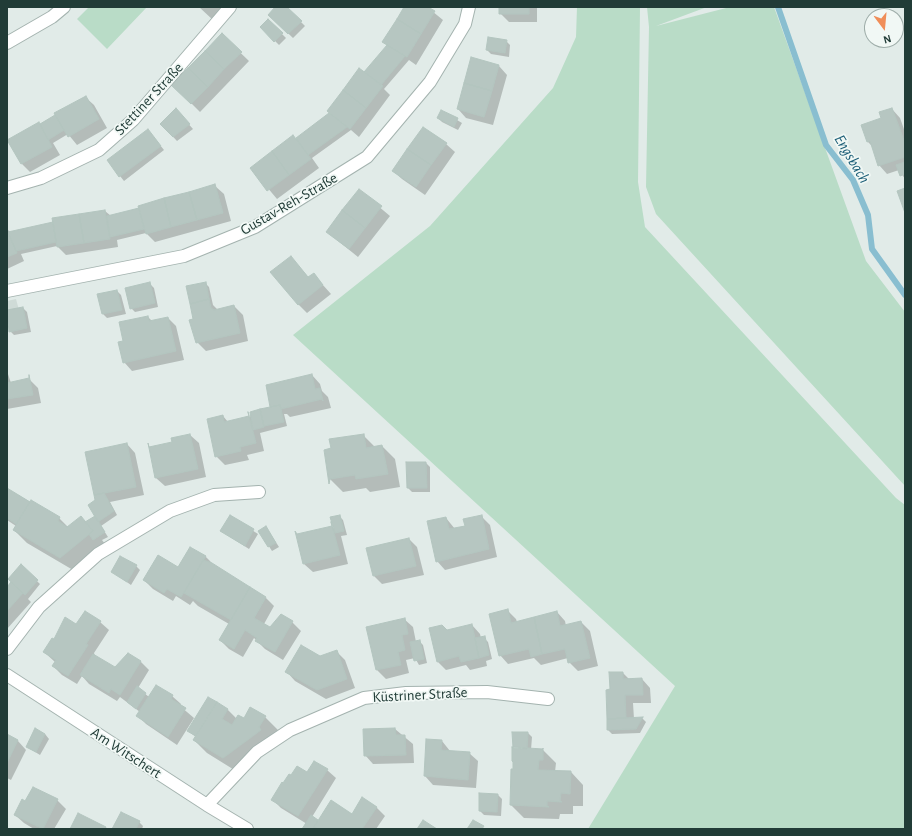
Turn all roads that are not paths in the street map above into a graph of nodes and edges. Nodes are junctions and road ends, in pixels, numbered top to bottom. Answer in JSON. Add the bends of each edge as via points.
{"nodes":[{"id":1,"x":64,"y":7,"type":"edge"},
{"id":2,"x":230,"y":7,"type":"edge"},
{"id":3,"x":470,"y":7,"type":"edge"},
{"id":4,"x":7,"y":43,"type":"edge"},
{"id":5,"x":7,"y":188,"type":"edge"},
{"id":6,"x":7,"y":291,"type":"edge"},
{"id":7,"x":259,"y":492,"type":"dead end"},
{"id":8,"x":7,"y":649,"type":"edge"},
{"id":9,"x":7,"y":675,"type":"edge"},
{"id":10,"x":548,"y":699,"type":"dead end"},
{"id":11,"x":207,"y":805,"type":"junction"},
{"id":12,"x":247,"y":829,"type":"edge"}],
"edges":[{"from":1,"to":4,"type":"street","via":[[52,17]]},
{"from":2,"to":5,"type":"street","name":"Stettiner Straße","via":[[133,120],[99,150],[41,178]]},
{"from":3,"to":6,"type":"street","name":"Gustav-Reh-Straße","via":[[465,24],[430,82],[367,157],[255,227],[184,256]]},
{"from":7,"to":8,"type":"street","via":[[214,495],[170,511],[98,554],[39,607]]},
{"from":9,"to":11,"type":"street","name":"Am Witschert"},
{"from":10,"to":11,"type":"street","name":"Küstriner Straße","via":[[487,692],[406,693],[364,698],[290,730],[257,752]]},
{"from":11,"to":12,"type":"street","name":"Am Witschert"}]}
